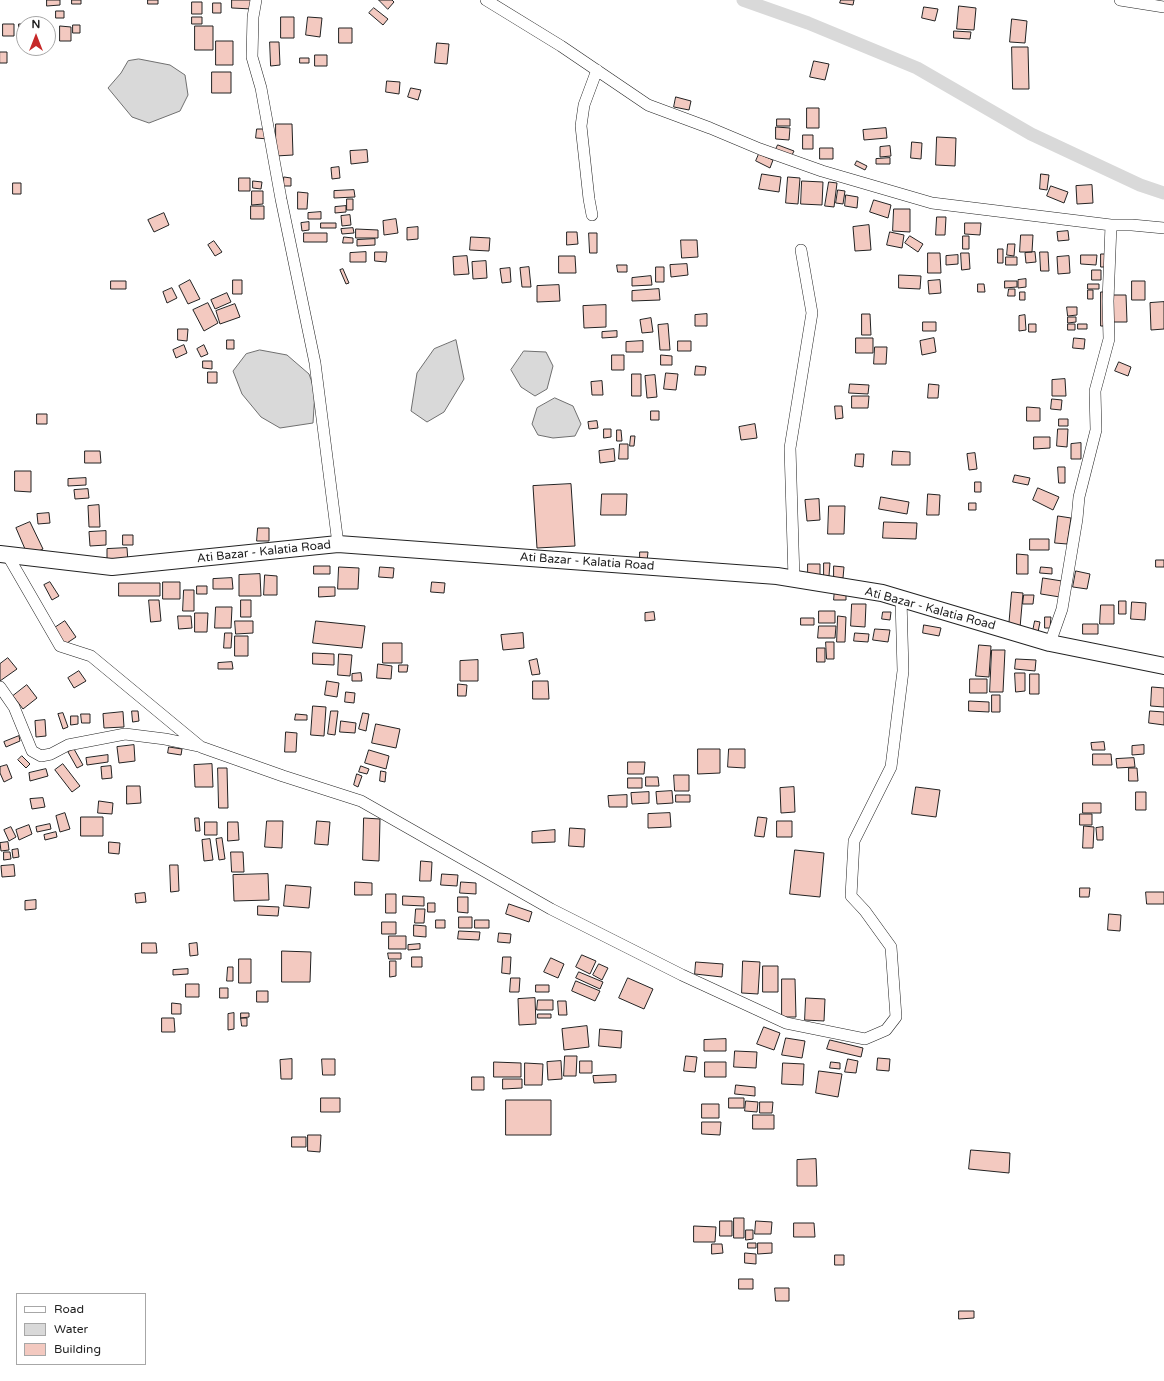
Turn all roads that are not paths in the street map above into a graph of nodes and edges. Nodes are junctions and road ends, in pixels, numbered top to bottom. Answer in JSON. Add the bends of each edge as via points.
{"nodes":[{"id":1,"x":256,"y":0,"type":"edge"},
{"id":2,"x":486,"y":0,"type":"edge"},
{"id":3,"x":1120,"y":0,"type":"edge"},
{"id":4,"x":1164,"y":7,"type":"edge"},
{"id":5,"x":597,"y":70,"type":"junction"},
{"id":6,"x":592,"y":215,"type":"dead end"},
{"id":7,"x":1111,"y":225,"type":"junction"},
{"id":8,"x":1164,"y":228,"type":"edge"},
{"id":9,"x":801,"y":250,"type":"dead end"},
{"id":10,"x":338,"y":544,"type":"junction"},
{"id":11,"x":4,"y":555,"type":"edge"},
{"id":12,"x":794,"y":579,"type":"junction"},
{"id":13,"x":901,"y":599,"type":"junction"},
{"id":14,"x":1050,"y":643,"type":"junction"},
{"id":15,"x":1164,"y":666,"type":"edge"},
{"id":16,"x":0,"y":688,"type":"edge"},
{"id":17,"x":201,"y":747,"type":"junction"}],
"edges":[{"from":1,"to":10,"type":"street","via":[[252,57],[261,88],[315,362]]},
{"from":2,"to":5,"type":"street"},
{"from":3,"to":4,"type":"street"},
{"from":5,"to":6,"type":"street","via":[[584,105],[581,126],[588,199]]},
{"from":5,"to":7,"type":"street","via":[[648,105],[822,171],[932,203]]},
{"from":7,"to":8,"type":"street"},
{"from":7,"to":14,"type":"street","via":[[1109,340],[1096,391],[1096,430],[1079,497],[1062,609]]},
{"from":9,"to":12,"type":"street","via":[[812,313],[790,448]]},
{"from":10,"to":11,"type":"main road","name":"Ati Bazar - Kalatia Road","via":[[112,567]]},
{"from":10,"to":12,"type":"main road","name":"Ati Bazar - Kalatia Road"},
{"from":11,"to":17,"type":"street","via":[[60,646],[91,656]]},
{"from":12,"to":13,"type":"main road","name":"Ati Bazar - Kalatia Road","via":[[882,593]]},
{"from":13,"to":14,"type":"main road","name":"Ati Bazar - Kalatia Road"},
{"from":13,"to":17,"type":"street","via":[[903,671],[891,768],[854,841],[851,896],[891,947],[896,1017],[886,1030],[865,1039],[786,1023],[682,975],[552,909],[361,801]]},
{"from":14,"to":15,"type":"main road","name":"Ati Bazar - Kalatia Road"},
{"from":16,"to":17,"type":"street","via":[[14,708],[32,751],[41,756],[68,745],[125,734]]}]}
